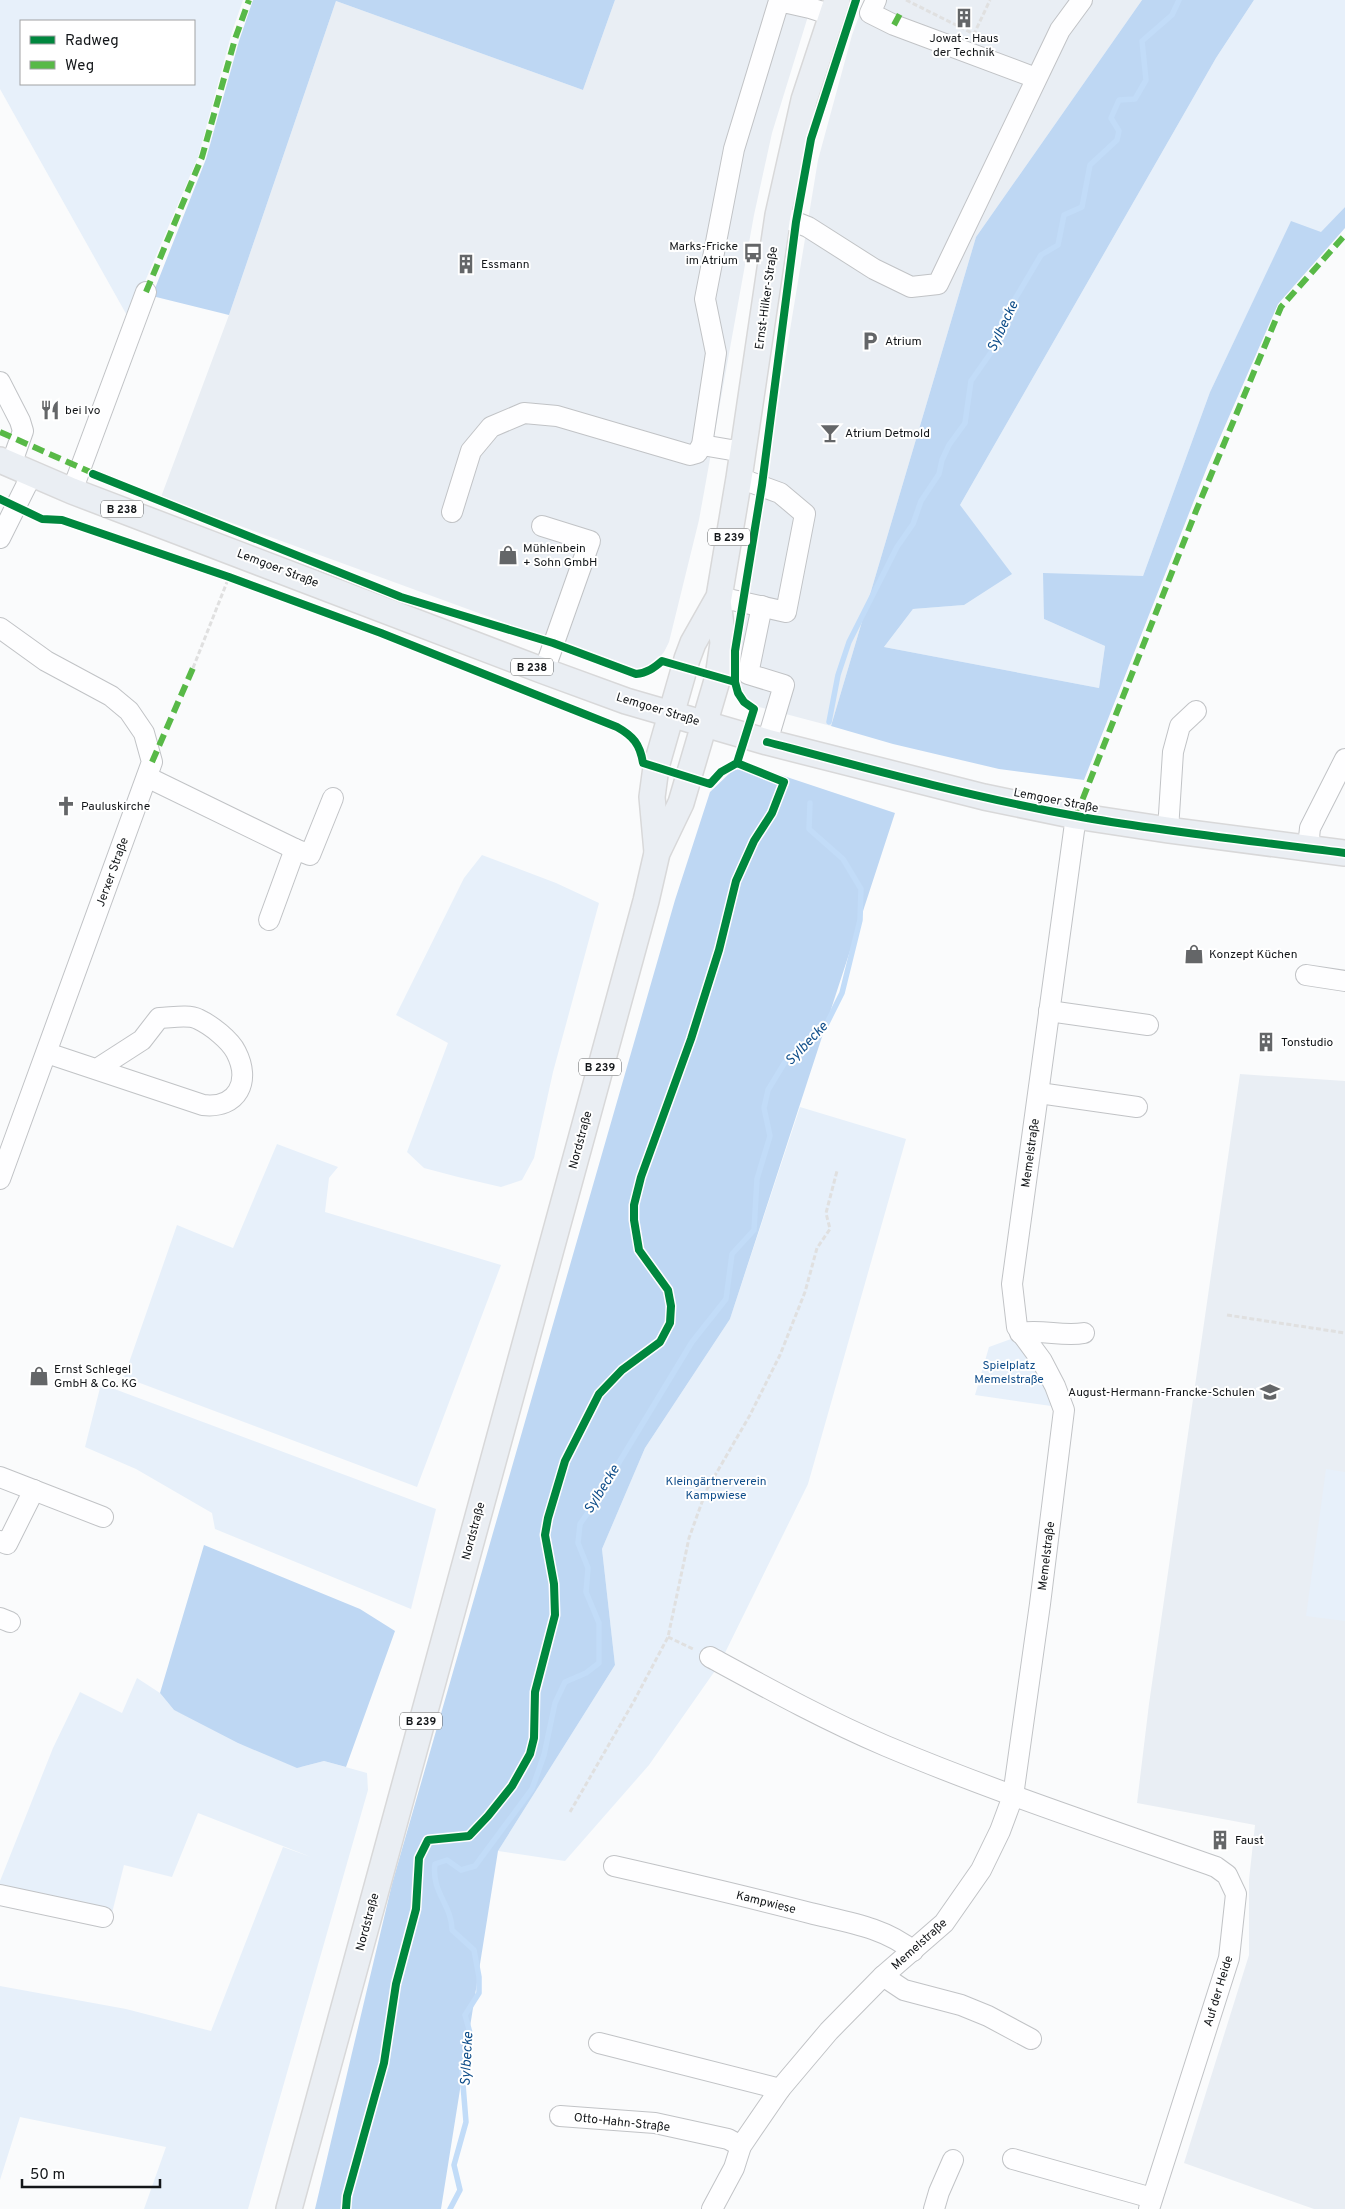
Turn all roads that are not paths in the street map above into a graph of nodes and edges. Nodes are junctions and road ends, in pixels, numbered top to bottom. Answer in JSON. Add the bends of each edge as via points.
{"nodes":[{"id":1,"x":876,"y":0,"type":"edge"},
{"id":2,"x":1082,"y":0,"type":"edge"},
{"id":3,"x":834,"y":8,"type":"edge"},
{"id":4,"x":1036,"y":78,"type":"junction"},
{"id":5,"x":778,"y":215,"type":"junction"},
{"id":6,"x":146,"y":292,"type":"dead end"},
{"id":7,"x":0,"y":382,"type":"edge"},
{"id":8,"x":702,"y":445,"type":"junction"},
{"id":9,"x":743,"y":452,"type":"junction"},
{"id":10,"x":14,"y":467,"type":"edge"},
{"id":11,"x":739,"y":478,"type":"junction"},
{"id":12,"x":72,"y":490,"type":"junction"},
{"id":13,"x":452,"y":512,"type":"dead end"},
{"id":14,"x":542,"y":526,"type":"dead end"},
{"id":15,"x":0,"y":538,"type":"edge"},
{"id":16,"x":718,"y":599,"type":"junction"},
{"id":17,"x":762,"y":606,"type":"junction"},
{"id":18,"x":0,"y":628,"type":"edge"},
{"id":19,"x":724,"y":643,"type":"joint"},
{"id":20,"x":544,"y":671,"type":"junction"},
{"id":21,"x":1196,"y":711,"type":"dead end"},
{"id":22,"x":671,"y":713,"type":"junction"},
{"id":23,"x":705,"y":724,"type":"junction"},
{"id":24,"x":767,"y":742,"type":"junction"},
{"id":25,"x":1345,"y":759,"type":"edge"},
{"id":26,"x":146,"y":777,"type":"junction"},
{"id":27,"x":333,"y":798,"type":"dead end"},
{"id":28,"x":1076,"y":816,"type":"junction"},
{"id":29,"x":1168,"y":830,"type":"junction"},
{"id":30,"x":1308,"y":848,"type":"junction"},
{"id":31,"x":295,"y":849,"type":"junction"},
{"id":32,"x":657,"y":853,"type":"junction"},
{"id":33,"x":1345,"y":853,"type":"edge"},
{"id":34,"x":269,"y":920,"type":"dead end"},
{"id":35,"x":1306,"y":975,"type":"dead end"},
{"id":36,"x":1345,"y":981,"type":"edge"},
{"id":37,"x":1049,"y":1011,"type":"junction"},
{"id":38,"x":1148,"y":1025,"type":"dead end"},
{"id":39,"x":47,"y":1053,"type":"junction"},
{"id":40,"x":97,"y":1069,"type":"junction"},
{"id":41,"x":1039,"y":1093,"type":"junction"},
{"id":42,"x":1137,"y":1107,"type":"dead end"},
{"id":43,"x":5,"y":1150,"type":"edge"},
{"id":44,"x":0,"y":1179,"type":"edge"},
{"id":45,"x":1020,"y":1333,"type":"junction"},
{"id":46,"x":1084,"y":1333,"type":"dead end"},
{"id":47,"x":0,"y":1476,"type":"edge"},
{"id":48,"x":34,"y":1490,"type":"junction"},
{"id":49,"x":103,"y":1517,"type":"dead end"},
{"id":50,"x":0,"y":1541,"type":"edge"},
{"id":51,"x":710,"y":1657,"type":"road end"},
{"id":52,"x":1014,"y":1796,"type":"junction"},
{"id":53,"x":614,"y":1866,"type":"dead end"},
{"id":54,"x":0,"y":1895,"type":"edge"},
{"id":55,"x":103,"y":1917,"type":"dead end"},
{"id":56,"x":913,"y":1951,"type":"junction"},
{"id":57,"x":883,"y":1976,"type":"junction"},
{"id":58,"x":1030,"y":2039,"type":"dead end"},
{"id":59,"x":599,"y":2042,"type":"dead end"},
{"id":60,"x":780,"y":2089,"type":"junction"},
{"id":61,"x":560,"y":2116,"type":"dead end"},
{"id":62,"x":741,"y":2146,"type":"junction"},
{"id":63,"x":1013,"y":2159,"type":"dead end"},
{"id":64,"x":953,"y":2160,"type":"dead end"},
{"id":65,"x":1151,"y":2204,"type":"edge"},
{"id":66,"x":289,"y":2209,"type":"edge"},
{"id":67,"x":712,"y":2209,"type":"edge"},
{"id":68,"x":934,"y":2209,"type":"edge"}],
"edges":[{"from":1,"to":4,"type":"street","via":[[870,13],[894,25]]},
{"from":2,"to":4,"type":"street","via":[[1060,30]]},
{"from":3,"to":5,"type":"main road","name":"Ernst-Hilker-Straße","number":"B 239","via":[[802,110]]},
{"from":3,"to":8,"type":"street","via":[[810,8],[779,1],[734,149],[705,299],[716,353]]},
{"from":4,"to":5,"type":"street","via":[[938,284],[911,287],[874,269],[808,227]]},
{"from":5,"to":9,"type":"main road","name":"Ernst-Hilker-Straße","number":"B 239"},
{"from":6,"to":12,"type":"street"},
{"from":7,"to":10,"type":"street","via":[[23,431]]},
{"from":8,"to":9,"type":"street"},
{"from":8,"to":13,"type":"street","via":[[698,453],[690,455],[557,416],[524,413],[491,427],[472,451]]},
{"from":9,"to":11,"type":"main road","name":"Ernst-Hilker-Straße","number":"B 239"},
{"from":10,"to":12,"type":"main road","name":"Lemgoer Straße","number":"B 238"},
{"from":10,"to":15,"type":"street"},
{"from":11,"to":16,"type":"main road","name":"Ernst-Hilker-Straße","number":"B 239"},
{"from":11,"to":17,"type":"street","via":[[780,493],[805,514],[786,612]]},
{"from":12,"to":20,"type":"main road","name":"Lemgoer Straße","number":"B 238"},
{"from":14,"to":20,"type":"street","via":[[590,541]]},
{"from":16,"to":17,"type":"street"},
{"from":16,"to":19,"type":"main road","name":"Ernst-Hilker-Straße","number":"B 239"},
{"from":16,"to":22,"type":"main road","name":"Ernst-Hilker-Straße","number":"B 239","via":[[693,643]]},
{"from":17,"to":24,"type":"street","via":[[748,674],[784,685]]},
{"from":18,"to":26,"type":"street","name":"Jerxer Straße","via":[[46,661],[111,696],[129,710],[144,733],[152,762]]},
{"from":19,"to":23,"type":"main road","name":"Nordstraße","number":"B 239"},
{"from":20,"to":22,"type":"main road","name":"Lemgoer Straße","number":"B 238"},
{"from":21,"to":29,"type":"street","via":[[1180,726],[1173,752]]},
{"from":22,"to":23,"type":"main road","name":"Lemgoer Straße"},
{"from":22,"to":32,"type":"main road","name":"Nordstraße","number":"B 239","via":[[656,767],[652,797]]},
{"from":23,"to":24,"type":"main road","name":"Lemgoer Straße"},
{"from":23,"to":32,"type":"main road","name":"Nordstraße","number":"B 239","via":[[681,803]]},
{"from":24,"to":28,"type":"main road","name":"Lemgoer Straße","via":[[984,797]]},
{"from":25,"to":30,"type":"street","via":[[1310,828]]},
{"from":26,"to":31,"type":"street"},
{"from":26,"to":39,"type":"street","name":"Jerxer Straße"},
{"from":27,"to":31,"type":"street","via":[[310,855]]},
{"from":28,"to":29,"type":"main road","name":"Lemgoer Straße"},
{"from":28,"to":37,"type":"street","name":"Memelstraße"},
{"from":29,"to":30,"type":"main road","name":"Lemgoer Straße"},
{"from":30,"to":33,"type":"main road","name":"Lemgoer Straße"},
{"from":31,"to":34,"type":"street"},
{"from":32,"to":66,"type":"main road","name":"Nordstraße","number":"B 239"},
{"from":35,"to":36,"type":"street"},
{"from":37,"to":38,"type":"street"},
{"from":37,"to":41,"type":"street","name":"Memelstraße"},
{"from":39,"to":40,"type":"street"},
{"from":39,"to":43,"type":"street","name":"Jerxer Straße"},
{"from":40,"to":40,"type":"street","via":[[203,1105],[217,1106],[240,1091],[244,1072],[236,1050],[220,1034],[198,1018],[191,1017],[159,1018],[142,1040]]},
{"from":41,"to":42,"type":"street"},
{"from":41,"to":45,"type":"street","name":"Memelstraße","via":[[1012,1284],[1014,1312]]},
{"from":43,"to":44,"type":"street","name":"Jerxer Straße"},
{"from":45,"to":46,"type":"street","via":[[1034,1330]]},
{"from":45,"to":52,"type":"street","name":"Memelstraße","via":[[1042,1360],[1064,1410]]},
{"from":47,"to":48,"type":"street"},
{"from":48,"to":49,"type":"street"},
{"from":48,"to":50,"type":"street","via":[[7,1544]]},
{"from":51,"to":52,"type":"street","name":"Auf der Heide","via":[[771,1691],[885,1745]]},
{"from":52,"to":56,"type":"street","name":"Memelstraße","via":[[1000,1831],[967,1892],[944,1923]]},
{"from":52,"to":65,"type":"street","name":"Auf der Heide","via":[[1216,1868],[1227,1874],[1236,1894],[1229,1958]]},
{"from":53,"to":56,"type":"street","name":"Kampwiese","via":[[882,1932]]},
{"from":54,"to":55,"type":"street"},
{"from":56,"to":57,"type":"street","name":"Memelstraße"},
{"from":57,"to":58,"type":"street","via":[[904,1990],[970,2009]]},
{"from":57,"to":60,"type":"street","name":"Memelstraße","via":[[829,2031]]},
{"from":59,"to":60,"type":"street"},
{"from":60,"to":62,"type":"street","name":"Memelstraße"},
{"from":61,"to":62,"type":"street","name":"Otto-Hahn-Straße","via":[[655,2123],[728,2139]]},
{"from":62,"to":67,"type":"street","name":"Memelstraße","via":[[734,2168]]},
{"from":63,"to":65,"type":"street"},
{"from":64,"to":68,"type":"street"}]}
